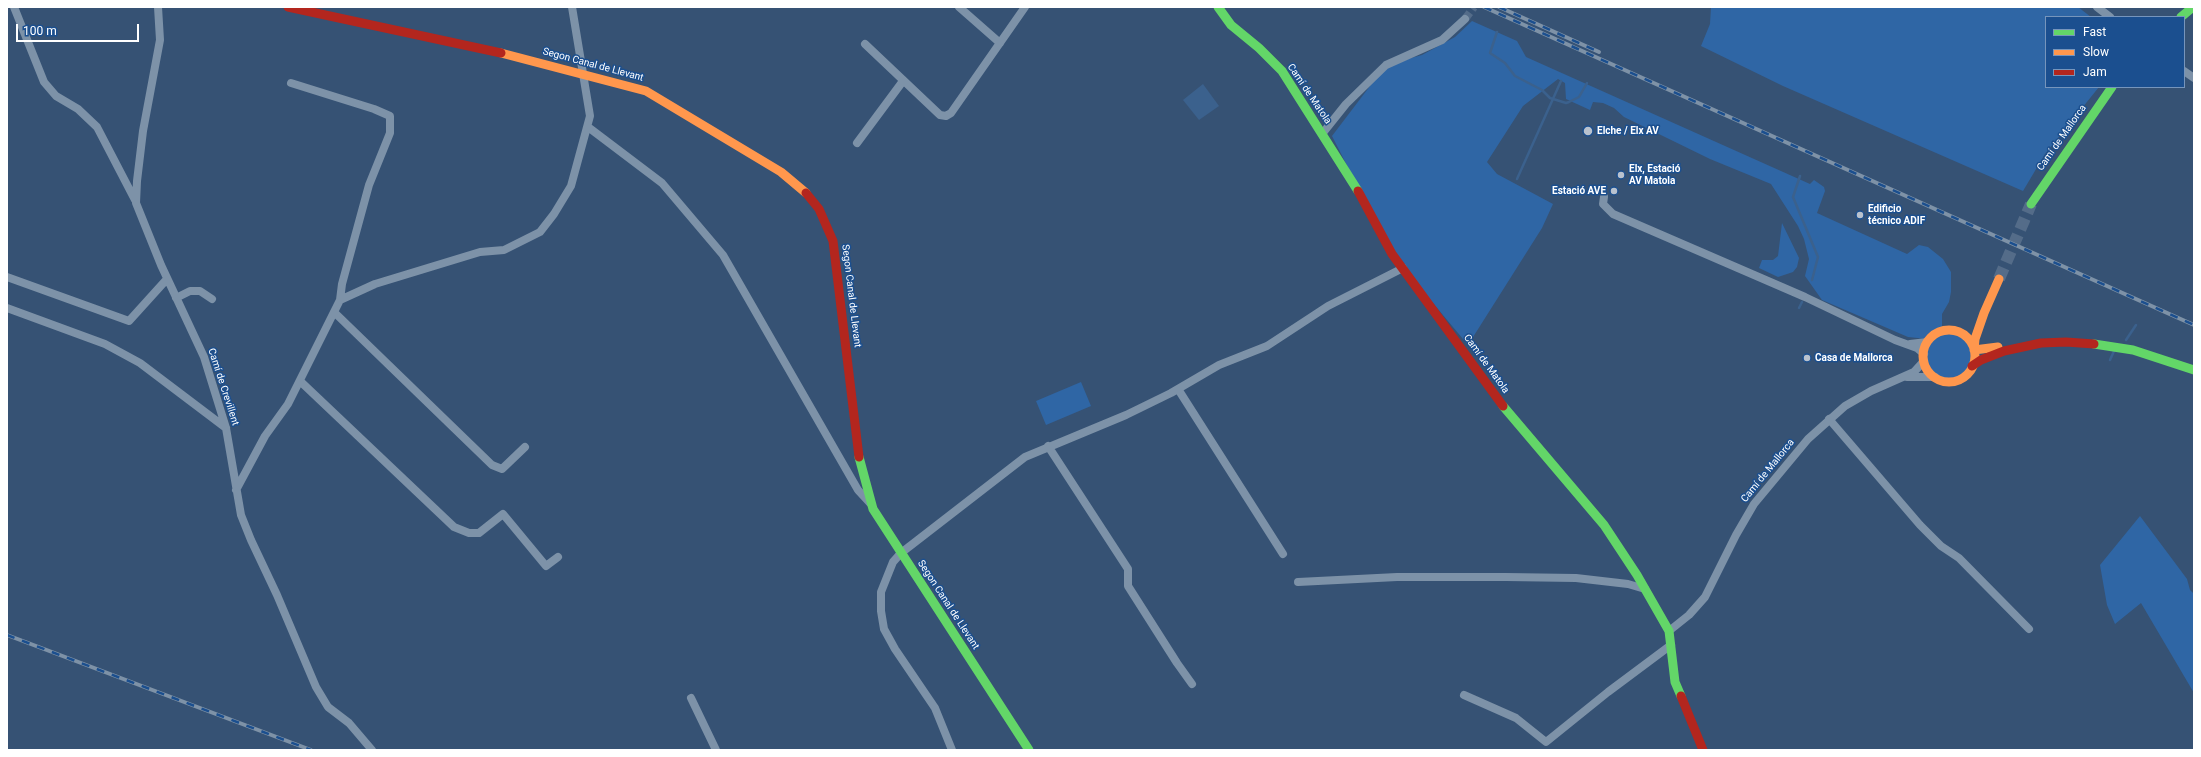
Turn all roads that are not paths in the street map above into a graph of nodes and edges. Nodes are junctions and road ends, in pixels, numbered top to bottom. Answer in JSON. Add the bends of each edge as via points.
{"nodes":[{"id":1,"x":14,"y":7,"type":"edge"},
{"id":2,"x":158,"y":7,"type":"edge"},
{"id":3,"x":288,"y":7,"type":"edge"},
{"id":4,"x":572,"y":7,"type":"edge"},
{"id":5,"x":959,"y":7,"type":"edge"},
{"id":6,"x":1025,"y":7,"type":"edge"},
{"id":7,"x":1218,"y":7,"type":"edge"},
{"id":8,"x":2097,"y":7,"type":"edge"},
{"id":9,"x":2193,"y":7,"type":"edge"},
{"id":10,"x":2109,"y":16,"type":"edge"},
{"id":11,"x":2182,"y":16,"type":"edge"},
{"id":12,"x":1465,"y":19,"type":"tunnel mouth"},
{"id":13,"x":1000,"y":43,"type":"junction"},
{"id":14,"x":865,"y":44,"type":"dead end"},
{"id":15,"x":2185,"y":72,"type":"edge"},
{"id":16,"x":585,"y":74,"type":"junction"},
{"id":17,"x":2194,"y":78,"type":"edge"},
{"id":18,"x":903,"y":80,"type":"junction"},
{"id":19,"x":291,"y":83,"type":"dead end"},
{"id":20,"x":2111,"y":88,"type":"edge"},
{"id":21,"x":588,"y":127,"type":"junction"},
{"id":22,"x":1322,"y":134,"type":"junction"},
{"id":23,"x":857,"y":143,"type":"dead end"},
{"id":24,"x":1604,"y":197,"type":"dead end"},
{"id":25,"x":136,"y":203,"type":"junction"},
{"id":26,"x":2031,"y":204,"type":"tunnel mouth"},
{"id":27,"x":1402,"y":268,"type":"junction"},
{"id":28,"x":7,"y":277,"type":"edge"},
{"id":29,"x":167,"y":279,"type":"junction"},
{"id":30,"x":1998,"y":279,"type":"tunnel mouth"},
{"id":31,"x":176,"y":298,"type":"junction"},
{"id":32,"x":212,"y":300,"type":"dead end"},
{"id":33,"x":340,"y":300,"type":"junction"},
{"id":34,"x":7,"y":308,"type":"edge"},
{"id":35,"x":334,"y":312,"type":"junction"},
{"id":36,"x":1984,"y":313,"type":"junction"},
{"id":37,"x":1962,"y":334,"type":"junction"},
{"id":38,"x":1927,"y":342,"type":"junction"},
{"id":39,"x":1904,"y":344,"type":"junction"},
{"id":40,"x":1974,"y":350,"type":"junction"},
{"id":41,"x":1924,"y":357,"type":"junction"},
{"id":42,"x":1972,"y":366,"type":"junction"},
{"id":43,"x":2194,"y":367,"type":"edge"},
{"id":44,"x":2194,"y":370,"type":"edge"},
{"id":45,"x":1904,"y":377,"type":"junction"},
{"id":46,"x":1935,"y":377,"type":"junction"},
{"id":47,"x":300,"y":381,"type":"junction"},
{"id":48,"x":1178,"y":389,"type":"junction"},
{"id":49,"x":1828,"y":420,"type":"junction"},
{"id":50,"x":226,"y":428,"type":"junction"},
{"id":51,"x":1048,"y":446,"type":"junction"},
{"id":52,"x":525,"y":447,"type":"dead end"},
{"id":53,"x":236,"y":490,"type":"junction"},
{"id":54,"x":872,"y":505,"type":"junction"},
{"id":55,"x":901,"y":552,"type":"junction"},
{"id":56,"x":1282,"y":554,"type":"dead end"},
{"id":57,"x":558,"y":557,"type":"dead end"},
{"id":58,"x":1298,"y":582,"type":"dead end"},
{"id":59,"x":1645,"y":589,"type":"junction"},
{"id":60,"x":2029,"y":629,"type":"dead end"},
{"id":61,"x":1669,"y":631,"type":"junction"},
{"id":62,"x":1671,"y":645,"type":"junction"},
{"id":63,"x":1192,"y":684,"type":"dead end"},
{"id":64,"x":1464,"y":695,"type":"dead end"},
{"id":65,"x":691,"y":698,"type":"dead end"},
{"id":66,"x":372,"y":750,"type":"edge"},
{"id":67,"x":716,"y":750,"type":"edge"},
{"id":68,"x":952,"y":750,"type":"edge"},
{"id":69,"x":1029,"y":750,"type":"edge"},
{"id":70,"x":1703,"y":750,"type":"edge"}],
"edges":[{"from":1,"to":25,"type":"street","via":[[44,82],[56,96],[78,109],[97,128]]},
{"from":2,"to":25,"type":"street","name":"Camí de Crevillent","via":[[160,40],[142,131]]},
{"from":3,"to":16,"type":"street","name":"Segon Canal de Llevant","via":[[520,57]]},
{"from":4,"to":16,"type":"street"},
{"from":5,"to":13,"type":"street"},
{"from":6,"to":13,"type":"street"},
{"from":7,"to":22,"type":"street","name":"Camí de Matola","via":[[1231,25],[1282,71]]},
{"from":8,"to":10,"type":"street"},
{"from":9,"to":11,"type":"street"},
{"from":12,"to":22,"type":"street","via":[[1442,40],[1386,65],[1346,104]]},
{"from":13,"to":18,"type":"street","via":[[951,113],[946,116],[940,115]]},
{"from":14,"to":18,"type":"street"},
{"from":15,"to":17,"type":"street"},
{"from":16,"to":21,"type":"street","via":[[590,116]]},
{"from":16,"to":54,"type":"street","name":"Segon Canal de Llevant","via":[[646,91],[781,172],[819,208],[833,241],[860,462]]},
{"from":18,"to":23,"type":"street"},
{"from":19,"to":33,"type":"street","via":[[390,116],[390,133],[369,185]]},
{"from":20,"to":26,"type":"street","name":"Camí de Mallorca"},
{"from":21,"to":33,"type":"street","via":[[571,186],[540,232],[504,250],[480,252],[375,284]]},
{"from":21,"to":54,"type":"street","via":[[662,183],[723,255],[858,490]]},
{"from":22,"to":27,"type":"street","name":"Camí de Matola"},
{"from":24,"to":39,"type":"street","via":[[1603,204],[1613,214],[1822,305]]},
{"from":25,"to":29,"type":"street","name":"Camí de Crevillent"},
{"from":27,"to":48,"type":"street","via":[[1328,306],[1267,346],[1219,365]]},
{"from":27,"to":59,"type":"street","name":"Camí de Matola","via":[[1515,422],[1604,525]]},
{"from":28,"to":29,"type":"street","via":[[130,321]]},
{"from":29,"to":31,"type":"street","name":"Camí de Crevillent"},
{"from":30,"to":36,"type":"street"},
{"from":31,"to":32,"type":"street","via":[[200,291]]},
{"from":31,"to":50,"type":"street","name":"Camí de Crevillent","via":[[204,357]]},
{"from":33,"to":35,"type":"street"},
{"from":34,"to":50,"type":"street","via":[[105,344],[140,363]]},
{"from":35,"to":47,"type":"street"},
{"from":35,"to":52,"type":"street","via":[[492,465],[502,469]]},
{"from":36,"to":37,"type":"street","via":[[1976,325]]},
{"from":36,"to":40,"type":"street"},
{"from":37,"to":38,"type":"street","via":[[1956,331],[1943,331]]},
{"from":37,"to":40,"type":"street","via":[[1968,338]]},
{"from":38,"to":39,"type":"street"},
{"from":38,"to":41,"type":"street"},
{"from":39,"to":41,"type":"street","via":[[1917,348]]},
{"from":40,"to":42,"type":"street"},
{"from":40,"to":43,"type":"street","via":[[2029,340],[2085,339],[2131,346]]},
{"from":41,"to":45,"type":"street","name":"Camí de Mallorca","via":[[1918,370]]},
{"from":41,"to":46,"type":"street","via":[[1930,373]]},
{"from":42,"to":44,"type":"street","via":[[2004,351],[2041,343],[2066,342],[2133,350]]},
{"from":42,"to":46,"type":"street","via":[[1966,374],[1955,381]]},
{"from":45,"to":46,"type":"street","name":"Camí de Mallorca"},
{"from":45,"to":49,"type":"street","name":"Camí de Mallorca","via":[[1859,397]]},
{"from":47,"to":53,"type":"street","via":[[288,404],[265,436]]},
{"from":47,"to":57,"type":"street","via":[[454,527],[479,533],[504,514],[546,566]]},
{"from":48,"to":51,"type":"street","via":[[1126,415]]},
{"from":48,"to":56,"type":"street"},
{"from":49,"to":60,"type":"street","via":[[1920,525],[1941,546],[1959,558]]},
{"from":49,"to":61,"type":"street","name":"Camí de Mallorca","via":[[1808,439],[1754,504],[1705,597],[1689,615]]},
{"from":50,"to":53,"type":"street","name":"Camí de Crevillent","via":[[231,445]]},
{"from":51,"to":55,"type":"street","via":[[1010,466]]},
{"from":51,"to":63,"type":"street","via":[[1128,569],[1128,586]]},
{"from":53,"to":66,"type":"street","name":"Camí de Crevillent","via":[[241,514],[251,540],[316,687],[328,707],[349,723]]},
{"from":54,"to":55,"type":"street","name":"Segon Canal de Llevant"},
{"from":55,"to":68,"type":"street","via":[[890,568],[881,592],[884,629],[935,708]]},
{"from":55,"to":69,"type":"street","name":"Segon Canal de Llevant"},
{"from":58,"to":59,"type":"street","via":[[1397,577],[1576,578],[1628,584]]},
{"from":59,"to":61,"type":"street","name":"Camí de Matola"},
{"from":61,"to":62,"type":"street","name":"Camí de Matola"},
{"from":62,"to":64,"type":"street","via":[[1602,696],[1546,742],[1516,718]]},
{"from":62,"to":70,"type":"street","name":"Camí de Matola","via":[[1675,682]]},
{"from":65,"to":67,"type":"street"}]}
